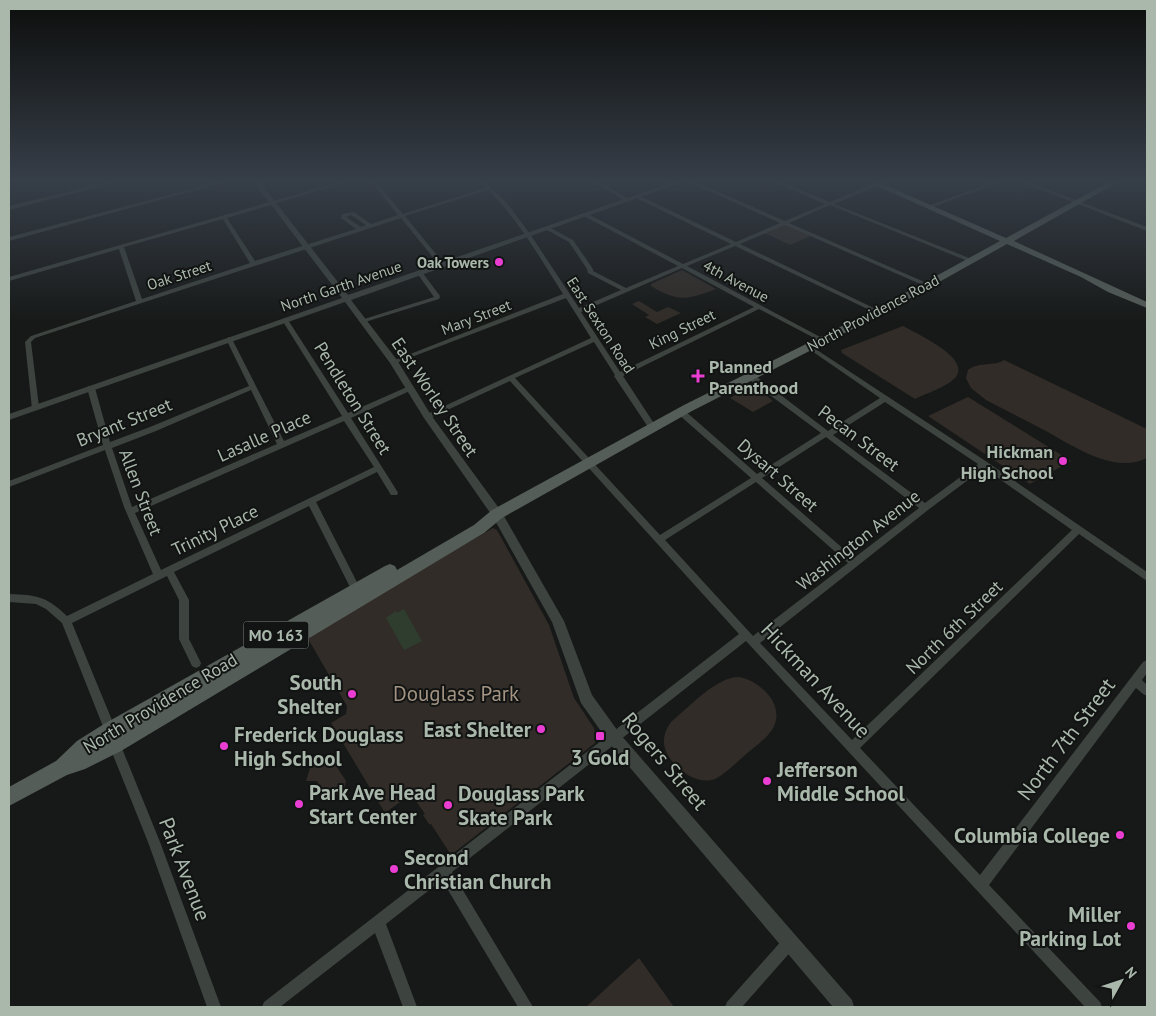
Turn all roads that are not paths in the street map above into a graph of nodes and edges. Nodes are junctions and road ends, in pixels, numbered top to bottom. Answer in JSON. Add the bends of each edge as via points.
{"nodes":[{"id":1,"x":49,"y":228,"type":"edge"},
{"id":2,"x":183,"y":228,"type":"edge"},
{"id":3,"x":231,"y":228,"type":"edge"},
{"id":4,"x":294,"y":228,"type":"edge"},
{"id":5,"x":413,"y":228,"type":"edge"},
{"id":6,"x":523,"y":228,"type":"edge"},
{"id":7,"x":545,"y":228,"type":"edge"},
{"id":8,"x":546,"y":228,"type":"edge"},
{"id":9,"x":611,"y":228,"type":"edge"},
{"id":10,"x":704,"y":228,"type":"edge"},
{"id":11,"x":771,"y":228,"type":"edge"},
{"id":12,"x":797,"y":228,"type":"edge"},
{"id":13,"x":892,"y":228,"type":"edge"},
{"id":14,"x":975,"y":228,"type":"edge"},
{"id":15,"x":980,"y":228,"type":"edge"},
{"id":16,"x":1029,"y":228,"type":"edge"},
{"id":17,"x":360,"y":229,"type":"edge"},
{"id":18,"x":1022,"y":232,"type":"junction"},
{"id":19,"x":990,"y":233,"type":"junction"},
{"id":20,"x":528,"y":235,"type":"junction"},
{"id":21,"x":9,"y":239,"type":"edge"},
{"id":22,"x":1005,"y":242,"type":"junction"},
{"id":23,"x":735,"y":243,"type":"junction"},
{"id":24,"x":121,"y":246,"type":"junction"},
{"id":25,"x":307,"y":246,"type":"junction"},
{"id":26,"x":987,"y":252,"type":"junction"},
{"id":27,"x":1024,"y":252,"type":"junction"},
{"id":28,"x":972,"y":261,"type":"junction"},
{"id":29,"x":254,"y":264,"type":"junction"},
{"id":30,"x":442,"y":265,"type":"junction"},
{"id":31,"x":682,"y":266,"type":"junction"},
{"id":32,"x":420,"y":273,"type":"junction"},
{"id":33,"x":9,"y":279,"type":"edge"},
{"id":34,"x":927,"y":285,"type":"junction"},
{"id":35,"x":625,"y":290,"type":"junction"},
{"id":36,"x":1120,"y":293,"type":"junction"},
{"id":37,"x":567,"y":295,"type":"junction"},
{"id":38,"x":347,"y":298,"type":"junction"},
{"id":39,"x":140,"y":302,"type":"junction"},
{"id":40,"x":1147,"y":305,"type":"edge"},
{"id":41,"x":759,"y":307,"type":"junction"},
{"id":42,"x":577,"y":311,"type":"junction"},
{"id":43,"x":878,"y":312,"type":"junction"},
{"id":44,"x":285,"y":320,"type":"junction"},
{"id":45,"x":363,"y":321,"type":"junction"},
{"id":46,"x":229,"y":339,"type":"junction"},
{"id":47,"x":595,"y":339,"type":"junction"},
{"id":48,"x":822,"y":340,"type":"junction"},
{"id":49,"x":808,"y":347,"type":"junction"},
{"id":50,"x":394,"y":362,"type":"junction"},
{"id":51,"x":618,"y":376,"type":"junction"},
{"id":52,"x":750,"y":376,"type":"junction"},
{"id":53,"x":511,"y":378,"type":"junction"},
{"id":54,"x":252,"y":387,"type":"junction"},
{"id":55,"x":91,"y":388,"type":"junction"},
{"id":56,"x":410,"y":389,"type":"junction"},
{"id":57,"x":886,"y":398,"type":"junction"},
{"id":58,"x":35,"y":407,"type":"junction"},
{"id":59,"x":681,"y":412,"type":"junction"},
{"id":60,"x":427,"y":416,"type":"junction"},
{"id":61,"x":9,"y":417,"type":"edge"},
{"id":62,"x":346,"y":418,"type":"junction"},
{"id":63,"x":653,"y":428,"type":"junction"},
{"id":64,"x":827,"y":434,"type":"junction"},
{"id":65,"x":282,"y":446,"type":"junction"},
{"id":66,"x":107,"y":447,"type":"junction"},
{"id":67,"x":589,"y":464,"type":"junction"},
{"id":68,"x":984,"y":464,"type":"junction"},
{"id":69,"x":379,"y":468,"type":"junction"},
{"id":70,"x":757,"y":478,"type":"junction"},
{"id":71,"x":9,"y":484,"type":"edge"},
{"id":72,"x":394,"y":493,"type":"dead end"},
{"id":73,"x":311,"y":501,"type":"junction"},
{"id":74,"x":924,"y":508,"type":"junction"},
{"id":75,"x":131,"y":512,"type":"junction"},
{"id":76,"x":497,"y":514,"type":"junction"},
{"id":77,"x":1079,"y":529,"type":"junction"},
{"id":78,"x":659,"y":540,"type":"junction"},
{"id":79,"x":854,"y":563,"type":"junction"},
{"id":80,"x":168,"y":570,"type":"junction"},
{"id":81,"x":158,"y":575,"type":"junction"},
{"id":82,"x":1147,"y":577,"type":"edge"},
{"id":83,"x":356,"y":590,"type":"junction"},
{"id":84,"x":9,"y":598,"type":"edge"},
{"id":85,"x":66,"y":621,"type":"junction"},
{"id":86,"x":750,"y":639,"type":"junction"},
{"id":87,"x":196,"y":662,"type":"dead end"},
{"id":88,"x":1147,"y":665,"type":"edge"},
{"id":89,"x":1134,"y":681,"type":"junction"},
{"id":90,"x":1147,"y":691,"type":"edge"},
{"id":91,"x":112,"y":738,"type":"junction"},
{"id":92,"x":615,"y":739,"type":"junction"},
{"id":93,"x":852,"y":748,"type":"junction"},
{"id":94,"x":9,"y":797,"type":"edge"},
{"id":95,"x":444,"y":871,"type":"junction"},
{"id":96,"x":981,"y":885,"type":"junction"},
{"id":97,"x":378,"y":922,"type":"junction"},
{"id":98,"x":789,"y":943,"type":"junction"},
{"id":99,"x":214,"y":1007,"type":"edge"},
{"id":100,"x":269,"y":1007,"type":"edge"},
{"id":101,"x":410,"y":1007,"type":"edge"},
{"id":102,"x":526,"y":1007,"type":"edge"},
{"id":103,"x":732,"y":1007,"type":"edge"},
{"id":104,"x":845,"y":1007,"type":"edge"},
{"id":105,"x":1094,"y":1007,"type":"edge"}],
"edges":[{"from":1,"to":21,"type":"street"},
{"from":2,"to":24,"type":"street"},
{"from":3,"to":29,"type":"street"},
{"from":4,"to":25,"type":"street","name":"East Worley Street"},
{"from":5,"to":30,"type":"street"},
{"from":6,"to":20,"type":"street","name":"East Sexton Road"},
{"from":7,"to":20,"type":"street","name":"North Garth Avenue"},
{"from":8,"to":35,"type":"street","via":[[571,241],[590,272]]},
{"from":9,"to":31,"type":"street","name":"4th Avenue"},
{"from":10,"to":23,"type":"street"},
{"from":11,"to":23,"type":"street"},
{"from":12,"to":34,"type":"street"},
{"from":13,"to":28,"type":"street"},
{"from":14,"to":22,"type":"main road"},
{"from":15,"to":19,"type":"main road"},
{"from":16,"to":18,"type":"main road","name":"North Providence Road","number":"MO 163"},
{"from":17,"to":25,"type":"street","name":"Oak Street"},
{"from":18,"to":19,"type":"main road"},
{"from":18,"to":22,"type":"main road","name":"North Providence Road","number":"MO 163"},
{"from":19,"to":22,"type":"main road"},
{"from":20,"to":30,"type":"street","name":"North Garth Avenue"},
{"from":20,"to":37,"type":"street","name":"East Sexton Road"},
{"from":22,"to":26,"type":"main road","name":"North Providence Road","number":"MO 163"},
{"from":22,"to":27,"type":"main road"},
{"from":22,"to":36,"type":"main road","via":[[1106,284]]},
{"from":23,"to":31,"type":"street"},
{"from":23,"to":43,"type":"street"},
{"from":24,"to":33,"type":"street"},
{"from":24,"to":39,"type":"street"},
{"from":25,"to":29,"type":"street","name":"Oak Street"},
{"from":25,"to":38,"type":"street","name":"East Worley Street"},
{"from":26,"to":27,"type":"main road"},
{"from":26,"to":28,"type":"main road","name":"North Providence Road","number":"MO 163"},
{"from":27,"to":36,"type":"main road"},
{"from":28,"to":34,"type":"main road","name":"North Providence Road","number":"MO 163"},
{"from":29,"to":39,"type":"street","name":"Oak Street"},
{"from":30,"to":32,"type":"street","name":"North Garth Avenue"},
{"from":31,"to":35,"type":"street"},
{"from":31,"to":41,"type":"street","name":"4th Avenue"},
{"from":32,"to":38,"type":"street","name":"North Garth Avenue"},
{"from":32,"to":45,"type":"street","via":[[437,298]]},
{"from":34,"to":43,"type":"main road","name":"North Providence Road","number":"MO 163"},
{"from":35,"to":42,"type":"street"},
{"from":36,"to":40,"type":"main road"},
{"from":37,"to":42,"type":"street","name":"East Sexton Road"},
{"from":37,"to":50,"type":"street","name":"Mary Street"},
{"from":38,"to":44,"type":"street","name":"North Garth Avenue"},
{"from":38,"to":45,"type":"street","name":"East Worley Street"},
{"from":39,"to":58,"type":"street","name":"Oak Street","via":[[29,339]]},
{"from":41,"to":48,"type":"street","name":"4th Avenue"},
{"from":41,"to":51,"type":"street","name":"King Street"},
{"from":42,"to":47,"type":"street","name":"East Sexton Road"},
{"from":43,"to":48,"type":"main road","name":"North Providence Road","number":"MO 163"},
{"from":44,"to":46,"type":"street","name":"North Garth Avenue"},
{"from":44,"to":62,"type":"street","name":"Pendleton Street"},
{"from":45,"to":50,"type":"street","name":"East Worley Street"},
{"from":46,"to":54,"type":"street"},
{"from":46,"to":55,"type":"street","name":"North Garth Avenue"},
{"from":47,"to":51,"type":"street","name":"East Sexton Road"},
{"from":47,"to":53,"type":"street"},
{"from":48,"to":49,"type":"main road","name":"North Providence Road","number":"MO 163"},
{"from":49,"to":52,"type":"main road","name":"North Providence Road","number":"MO 163"},
{"from":49,"to":57,"type":"street"},
{"from":50,"to":56,"type":"street","name":"East Worley Street"},
{"from":51,"to":63,"type":"street","name":"East Sexton Road"},
{"from":52,"to":59,"type":"main road","name":"North Providence Road","number":"MO 163"},
{"from":52,"to":64,"type":"street","name":"Pecan Street"},
{"from":53,"to":60,"type":"street"},
{"from":53,"to":67,"type":"street","name":"Hickman Avenue"},
{"from":54,"to":65,"type":"street"},
{"from":54,"to":66,"type":"street","name":"Bryant Street"},
{"from":55,"to":58,"type":"street","name":"North Garth Avenue"},
{"from":55,"to":66,"type":"street","name":"Allen Street"},
{"from":56,"to":60,"type":"street","name":"East Worley Street"},
{"from":56,"to":62,"type":"street","name":"Lasalle Place"},
{"from":57,"to":64,"type":"street"},
{"from":57,"to":68,"type":"street"},
{"from":58,"to":61,"type":"street","name":"North Garth Avenue"},
{"from":59,"to":63,"type":"main road","name":"North Providence Road","number":"MO 163"},
{"from":59,"to":70,"type":"street","name":"Dysart Street"},
{"from":60,"to":76,"type":"street","name":"East Worley Street"},
{"from":62,"to":65,"type":"street","name":"Lasalle Place"},
{"from":62,"to":69,"type":"street","name":"Pendleton Street"},
{"from":63,"to":67,"type":"main road","name":"North Providence Road","number":"MO 163"},
{"from":64,"to":70,"type":"street"},
{"from":64,"to":74,"type":"street","name":"Pecan Street"},
{"from":65,"to":75,"type":"street","name":"Lasalle Place"},
{"from":66,"to":71,"type":"street","name":"Bryant Street"},
{"from":66,"to":75,"type":"street","name":"Allen Street"},
{"from":67,"to":76,"type":"main road","name":"North Providence Road","number":"MO 163"},
{"from":67,"to":78,"type":"street","name":"Hickman Avenue"},
{"from":68,"to":74,"type":"street","name":"Washington Avenue"},
{"from":68,"to":77,"type":"street"},
{"from":69,"to":72,"type":"street","name":"Pendleton Street"},
{"from":69,"to":73,"type":"street","name":"Trinity Place"},
{"from":70,"to":78,"type":"street"},
{"from":70,"to":79,"type":"street","name":"Dysart Street"},
{"from":73,"to":80,"type":"street","name":"Trinity Place"},
{"from":73,"to":83,"type":"street"},
{"from":74,"to":79,"type":"street","name":"Washington Avenue"},
{"from":75,"to":81,"type":"street","name":"Allen Street"},
{"from":76,"to":83,"type":"main road","name":"North Providence Road","number":"MO 163","via":[[475,521]]},
{"from":76,"to":91,"type":"main road","name":"North Providence Road","number":"MO 163","via":[[464,538]]},
{"from":76,"to":92,"type":"street","name":"Rogers Street","via":[[558,621],[586,698]]},
{"from":77,"to":82,"type":"street"},
{"from":77,"to":93,"type":"street","name":"North 6th Street"},
{"from":78,"to":86,"type":"street","name":"Hickman Avenue"},
{"from":79,"to":86,"type":"street","name":"Washington Avenue"},
{"from":80,"to":81,"type":"street","name":"Trinity Place"},
{"from":80,"to":87,"type":"street","via":[[184,600],[184,640]]},
{"from":81,"to":85,"type":"street","name":"Trinity Place"},
{"from":83,"to":91,"type":"main road","name":"North Providence Road","number":"MO 163","via":[[163,700]]},
{"from":84,"to":85,"type":"street","name":"Park Avenue","via":[[37,600],[50,606]]},
{"from":85,"to":91,"type":"street","name":"Park Avenue"},
{"from":86,"to":92,"type":"street","name":"Washington Avenue"},
{"from":86,"to":93,"type":"street","name":"Hickman Avenue"},
{"from":88,"to":89,"type":"street","name":"North 7th Street"},
{"from":89,"to":90,"type":"street"},
{"from":89,"to":96,"type":"street","name":"North 7th Street"},
{"from":91,"to":94,"type":"main road","name":"North Providence Road","via":[[70,765]]},
{"from":91,"to":99,"type":"street","name":"Park Avenue"},
{"from":92,"to":95,"type":"street","name":"Washington Avenue"},
{"from":92,"to":98,"type":"street","name":"Rogers Street"},
{"from":93,"to":96,"type":"street","name":"Hickman Avenue"},
{"from":95,"to":97,"type":"street","name":"Washington Avenue"},
{"from":95,"to":102,"type":"street"},
{"from":96,"to":105,"type":"street","name":"Hickman Avenue"},
{"from":97,"to":100,"type":"street","name":"Washington Avenue"},
{"from":97,"to":101,"type":"street"},
{"from":98,"to":103,"type":"street"},
{"from":98,"to":104,"type":"street","name":"Rogers Street"}]}
